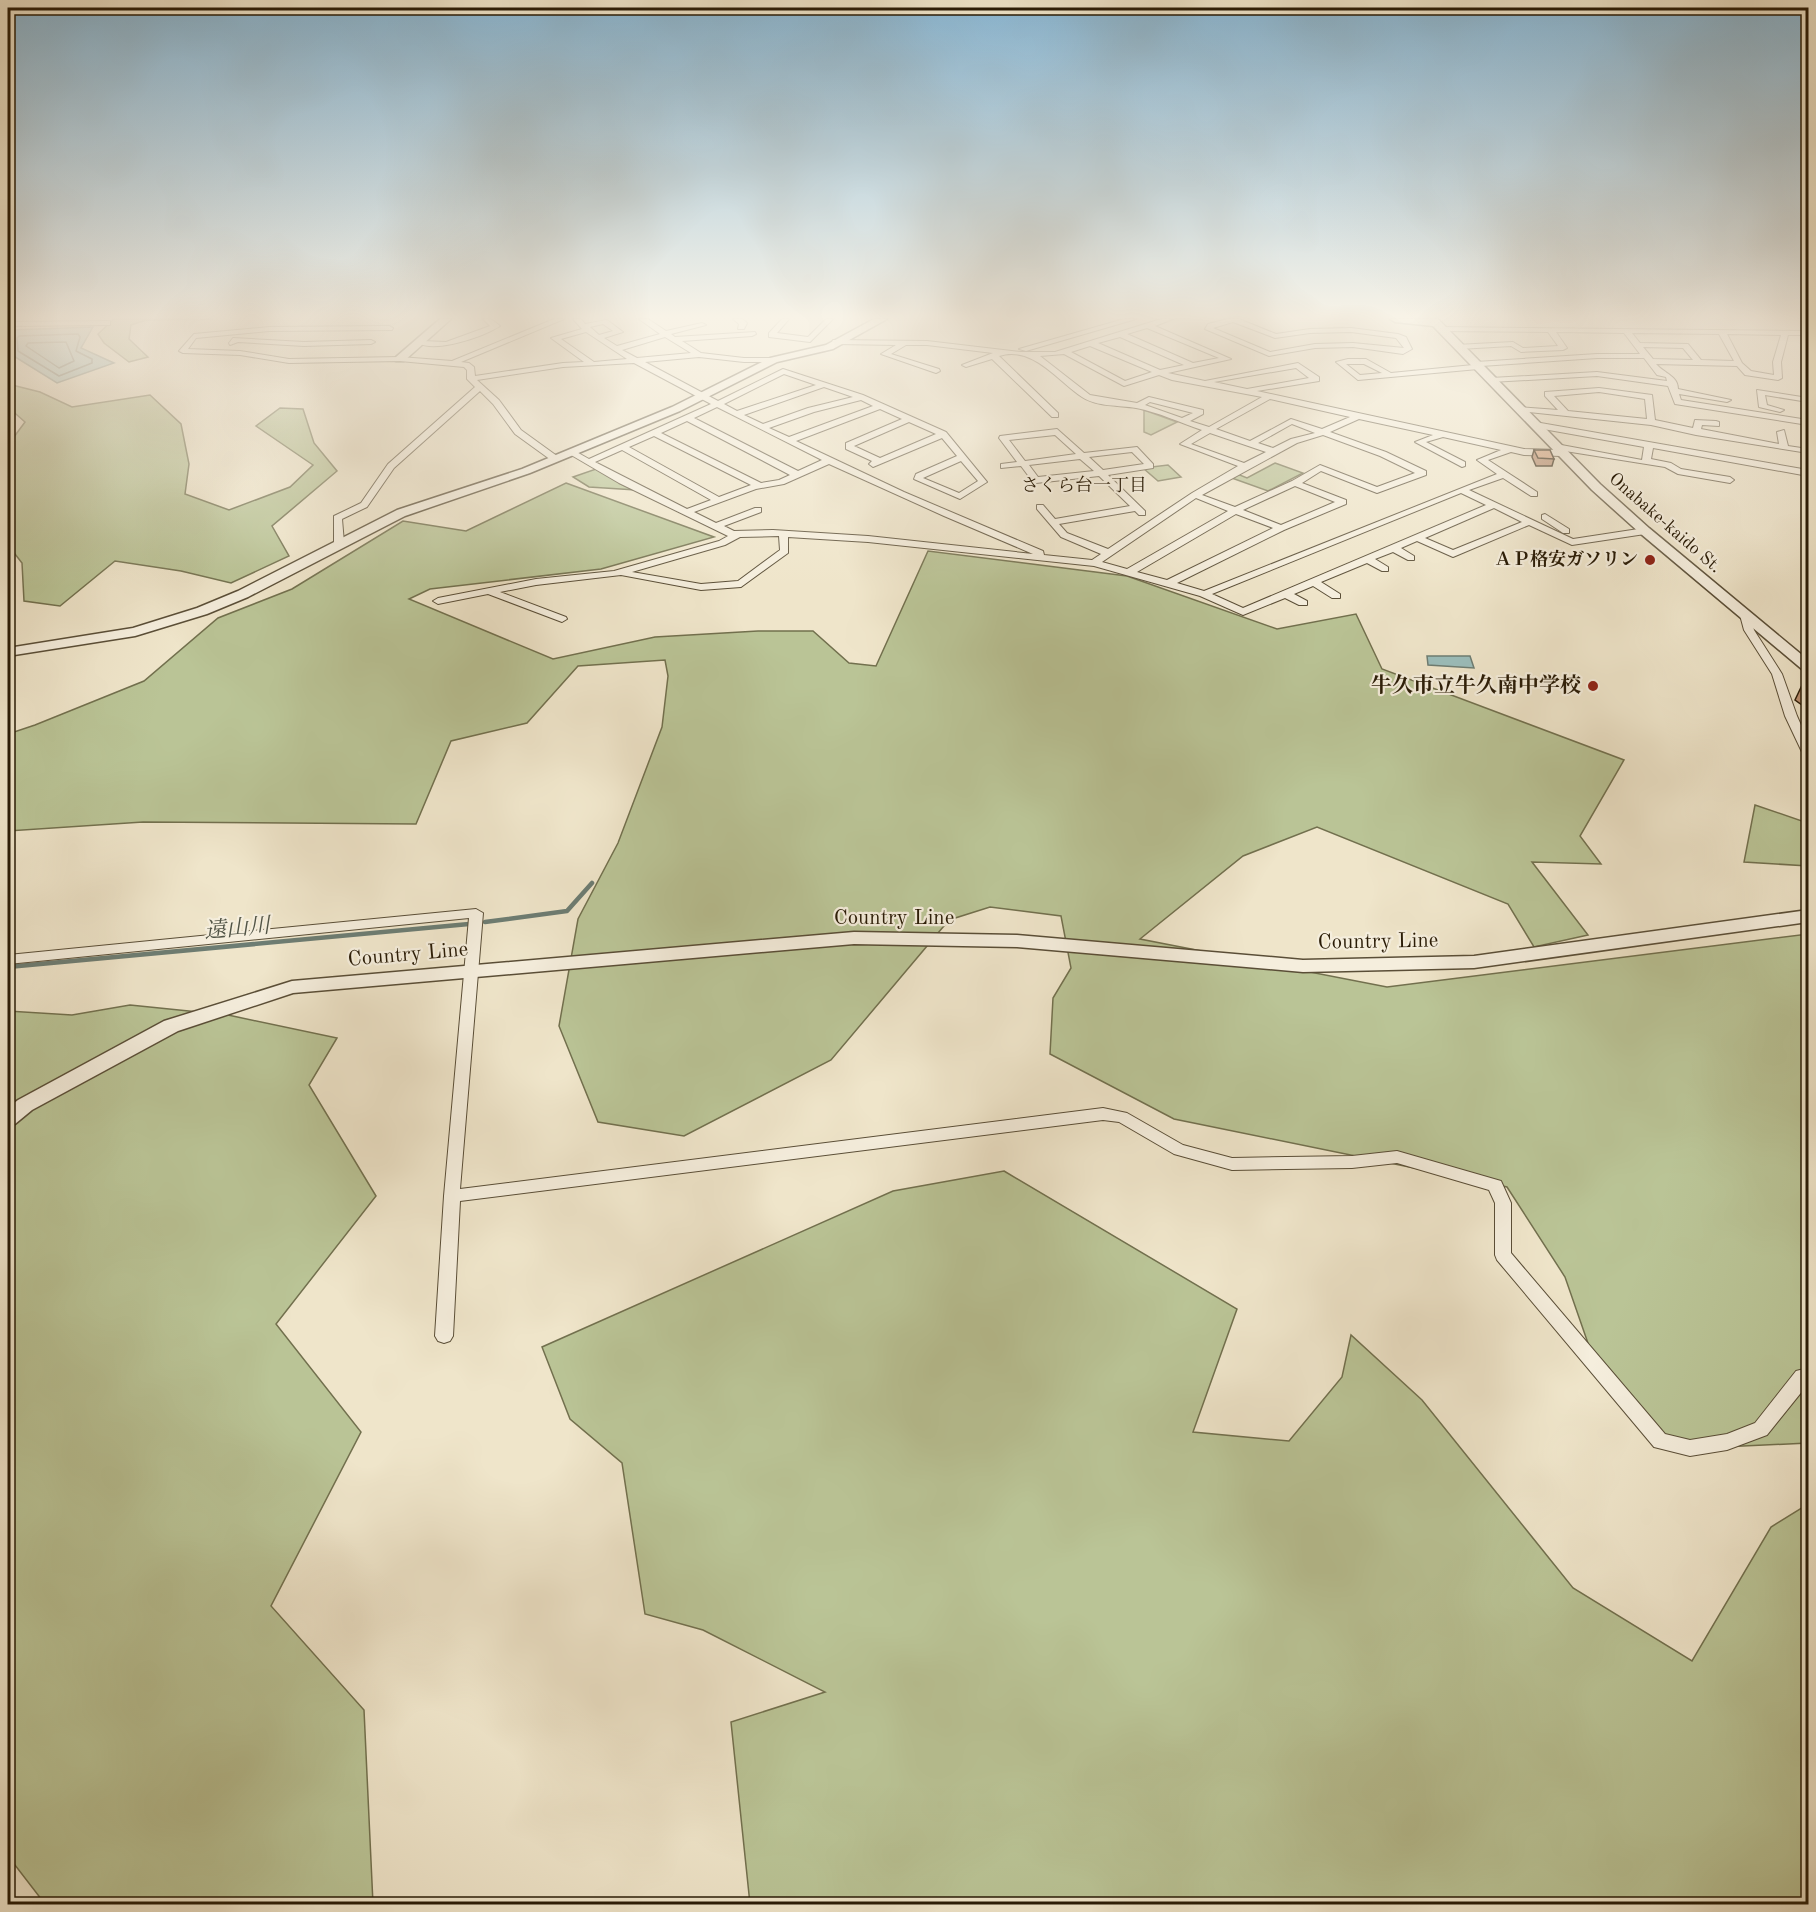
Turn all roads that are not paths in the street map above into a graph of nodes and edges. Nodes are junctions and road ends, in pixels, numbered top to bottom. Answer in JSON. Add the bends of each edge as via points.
{"nodes":[{"id":1,"x":456,"y":408,"type":"edge"},
{"id":2,"x":501,"y":408,"type":"edge"},
{"id":3,"x":677,"y":408,"type":"edge"},
{"id":4,"x":709,"y":408,"type":"edge"},
{"id":5,"x":726,"y":408,"type":"edge"},
{"id":6,"x":754,"y":408,"type":"edge"},
{"id":7,"x":819,"y":408,"type":"edge"},
{"id":8,"x":874,"y":408,"type":"edge"},
{"id":9,"x":885,"y":408,"type":"edge"},
{"id":10,"x":1048,"y":408,"type":"edge"},
{"id":11,"x":1146,"y":408,"type":"edge"},
{"id":12,"x":1185,"y":408,"type":"edge"},
{"id":13,"x":1248,"y":408,"type":"edge"},
{"id":14,"x":1317,"y":408,"type":"edge"},
{"id":15,"x":1561,"y":408,"type":"edge"},
{"id":16,"x":1592,"y":408,"type":"edge"},
{"id":17,"x":1620,"y":408,"type":"edge"},
{"id":18,"x":1649,"y":408,"type":"edge"},
{"id":19,"x":1717,"y":408,"type":"edge"},
{"id":20,"x":1771,"y":408,"type":"edge"},
{"id":21,"x":1519,"y":409,"type":"joint"},
{"id":22,"x":737,"y":414,"type":"junction"},
{"id":23,"x":1566,"y":414,"type":"junction"},
{"id":24,"x":1809,"y":414,"type":"edge"},
{"id":25,"x":1055,"y":415,"type":"dead end"},
{"id":26,"x":1356,"y":417,"type":"junction"},
{"id":27,"x":687,"y":418,"type":"junction"},
{"id":28,"x":909,"y":419,"type":"junction"},
{"id":29,"x":1183,"y":421,"type":"junction"},
{"id":30,"x":1651,"y":422,"type":"junction"},
{"id":31,"x":1809,"y":423,"type":"edge"},
{"id":32,"x":1716,"y":424,"type":"dead end"},
{"id":33,"x":1534,"y":425,"type":"junction"},
{"id":34,"x":763,"y":427,"type":"junction"},
{"id":35,"x":1209,"y":430,"type":"junction"},
{"id":36,"x":1323,"y":431,"type":"junction"},
{"id":37,"x":1696,"y":432,"type":"junction"},
{"id":38,"x":1781,"y":432,"type":"dead end"},
{"id":39,"x":654,"y":433,"type":"junction"},
{"id":40,"x":943,"y":435,"type":"junction"},
{"id":41,"x":1443,"y":435,"type":"junction"},
{"id":42,"x":790,"y":440,"type":"junction"},
{"id":43,"x":1470,"y":440,"type":"junction"},
{"id":44,"x":1250,"y":444,"type":"junction"},
{"id":45,"x":1649,"y":445,"type":"junction"},
{"id":46,"x":622,"y":447,"type":"junction"},
{"id":47,"x":1450,"y":447,"type":"dead end"},
{"id":48,"x":1784,"y":448,"type":"junction"},
{"id":49,"x":1512,"y":449,"type":"junction"},
{"id":50,"x":1559,"y":450,"type":"junction"},
{"id":51,"x":1272,"y":451,"type":"junction"},
{"id":52,"x":1809,"y":451,"type":"edge"},
{"id":53,"x":570,"y":452,"type":"junction"},
{"id":54,"x":1083,"y":455,"type":"junction"},
{"id":55,"x":962,"y":457,"type":"junction"},
{"id":56,"x":554,"y":458,"type":"junction"},
{"id":57,"x":830,"y":460,"type":"junction"},
{"id":58,"x":879,"y":461,"type":"junction"},
{"id":59,"x":1646,"y":461,"type":"junction"},
{"id":60,"x":589,"y":462,"type":"junction"},
{"id":61,"x":1023,"y":464,"type":"junction"},
{"id":62,"x":1462,"y":464,"type":"dead end"},
{"id":63,"x":1005,"y":466,"type":"dead end"},
{"id":64,"x":1245,"y":466,"type":"junction"},
{"id":65,"x":855,"y":471,"type":"junction"},
{"id":66,"x":1101,"y":473,"type":"junction"},
{"id":67,"x":1809,"y":473,"type":"edge"},
{"id":68,"x":796,"y":474,"type":"junction"},
{"id":69,"x":1505,"y":475,"type":"junction"},
{"id":70,"x":1730,"y":480,"type":"dead end"},
{"id":71,"x":1295,"y":483,"type":"junction"},
{"id":72,"x":760,"y":486,"type":"junction"},
{"id":73,"x":1462,"y":490,"type":"junction"},
{"id":74,"x":1534,"y":494,"type":"dead end"},
{"id":75,"x":1195,"y":495,"type":"junction"},
{"id":76,"x":718,"y":500,"type":"junction"},
{"id":77,"x":1494,"y":505,"type":"junction"},
{"id":78,"x":1040,"y":507,"type":"dead end"},
{"id":79,"x":1137,"y":508,"type":"junction"},
{"id":80,"x":758,"y":510,"type":"dead end"},
{"id":81,"x":1236,"y":510,"type":"junction"},
{"id":82,"x":687,"y":512,"type":"junction"},
{"id":83,"x":1545,"y":517,"type":"dead end"},
{"id":84,"x":1052,"y":522,"type":"junction"},
{"id":85,"x":1529,"y":522,"type":"junction"},
{"id":86,"x":1152,"y":523,"type":"junction"},
{"id":87,"x":714,"y":527,"type":"junction"},
{"id":88,"x":1281,"y":528,"type":"junction"},
{"id":89,"x":1645,"y":531,"type":"junction"},
{"id":90,"x":1506,"y":532,"type":"junction"},
{"id":91,"x":738,"y":534,"type":"junction"},
{"id":92,"x":783,"y":534,"type":"junction"},
{"id":93,"x":1418,"y":538,"type":"junction"},
{"id":94,"x":1039,"y":540,"type":"dead end"},
{"id":95,"x":1521,"y":540,"type":"dead end"},
{"id":96,"x":1580,"y":541,"type":"junction"},
{"id":97,"x":339,"y":543,"type":"junction"},
{"id":98,"x":1393,"y":548,"type":"junction"},
{"id":99,"x":1108,"y":553,"type":"junction"},
{"id":100,"x":1047,"y":556,"type":"junction"},
{"id":101,"x":1412,"y":558,"type":"dead end"},
{"id":102,"x":1367,"y":560,"type":"junction"},
{"id":103,"x":1094,"y":563,"type":"junction"},
{"id":104,"x":1385,"y":569,"type":"dead end"},
{"id":105,"x":1129,"y":572,"type":"junction"},
{"id":106,"x":620,"y":573,"type":"junction"},
{"id":107,"x":1314,"y":582,"type":"junction"},
{"id":108,"x":1168,"y":583,"type":"junction"},
{"id":109,"x":488,"y":591,"type":"junction"},
{"id":110,"x":1204,"y":594,"type":"junction"},
{"id":111,"x":1286,"y":594,"type":"junction"},
{"id":112,"x":1336,"y":596,"type":"dead end"},
{"id":113,"x":438,"y":600,"type":"dead end"},
{"id":114,"x":1303,"y":603,"type":"dead end"},
{"id":115,"x":1745,"y":615,"type":"junction"},
{"id":116,"x":562,"y":619,"type":"dead end"},
{"id":117,"x":8,"y":652,"type":"edge"},
{"id":118,"x":1809,"y":667,"type":"edge"},
{"id":119,"x":1809,"y":752,"type":"edge"},
{"id":120,"x":1809,"y":916,"type":"edge"},
{"id":121,"x":8,"y":960,"type":"edge"},
{"id":122,"x":472,"y":973,"type":"junction"},
{"id":123,"x":8,"y":1119,"type":"edge"},
{"id":124,"x":452,"y":1196,"type":"junction"},
{"id":125,"x":444,"y":1336,"type":"dead end"},
{"id":126,"x":1809,"y":1376,"type":"edge"}],
"edges":[{"from":1,"to":97,"type":"street","via":[[391,466],[364,505],[338,518]]},
{"from":2,"to":56,"type":"street","via":[[518,432]]},
{"from":3,"to":53,"type":"street"},
{"from":4,"to":27,"type":"street"},
{"from":5,"to":22,"type":"street"},
{"from":6,"to":22,"type":"street"},
{"from":7,"to":34,"type":"street"},
{"from":8,"to":42,"type":"street"},
{"from":9,"to":28,"type":"street"},
{"from":10,"to":25,"type":"street"},
{"from":11,"to":29,"type":"street"},
{"from":12,"to":29,"type":"street","via":[[1200,412]]},
{"from":13,"to":35,"type":"street"},
{"from":14,"to":26,"type":"street"},
{"from":15,"to":23,"type":"street"},
{"from":16,"to":23,"type":"street"},
{"from":17,"to":30,"type":"street"},
{"from":18,"to":30,"type":"street"},
{"from":19,"to":31,"type":"street"},
{"from":20,"to":24,"type":"street"},
{"from":21,"to":23,"type":"street"},
{"from":21,"to":33,"type":"street","name":"Onabake-kaido St."},
{"from":22,"to":34,"type":"street"},
{"from":26,"to":36,"type":"street"},
{"from":26,"to":41,"type":"street"},
{"from":27,"to":39,"type":"street"},
{"from":27,"to":68,"type":"street"},
{"from":28,"to":40,"type":"street"},
{"from":28,"to":58,"type":"street","via":[[849,445]]},
{"from":29,"to":35,"type":"street"},
{"from":30,"to":37,"type":"street"},
{"from":32,"to":37,"type":"street","via":[[1698,422]]},
{"from":33,"to":45,"type":"street"},
{"from":33,"to":50,"type":"street","name":"Onabake-kaido St."},
{"from":34,"to":42,"type":"street"},
{"from":35,"to":44,"type":"street"},
{"from":35,"to":64,"type":"street","via":[[1184,444]]},
{"from":36,"to":44,"type":"street","via":[[1291,421]]},
{"from":36,"to":51,"type":"street"},
{"from":36,"to":71,"type":"street","via":[[1423,473],[1377,490],[1320,468]]},
{"from":37,"to":48,"type":"street","via":[[1759,439]]},
{"from":38,"to":48,"type":"street"},
{"from":39,"to":46,"type":"street"},
{"from":39,"to":72,"type":"street"},
{"from":40,"to":55,"type":"street"},
{"from":40,"to":58,"type":"street"},
{"from":41,"to":43,"type":"street"},
{"from":41,"to":62,"type":"street","via":[[1419,442]]},
{"from":42,"to":57,"type":"street"},
{"from":43,"to":47,"type":"street"},
{"from":43,"to":49,"type":"street"},
{"from":44,"to":51,"type":"street"},
{"from":45,"to":59,"type":"street"},
{"from":45,"to":67,"type":"street"},
{"from":46,"to":60,"type":"street"},
{"from":46,"to":76,"type":"street"},
{"from":48,"to":52,"type":"street"},
{"from":49,"to":50,"type":"street"},
{"from":49,"to":69,"type":"street","via":[[1481,460]]},
{"from":50,"to":59,"type":"street"},
{"from":50,"to":89,"type":"street","name":"Onabake-kaido St."},
{"from":51,"to":64,"type":"street"},
{"from":53,"to":56,"type":"street"},
{"from":53,"to":60,"type":"street"},
{"from":54,"to":61,"type":"street"},
{"from":54,"to":61,"type":"street","via":[[1057,432],[1003,438]]},
{"from":54,"to":66,"type":"street"},
{"from":54,"to":66,"type":"street","via":[[1134,449],[1150,466]]},
{"from":55,"to":55,"type":"street","via":[[983,482],[964,494],[954,495],[918,479]]},
{"from":56,"to":97,"type":"street","via":[[401,513]]},
{"from":57,"to":65,"type":"street"},
{"from":57,"to":68,"type":"street"},
{"from":58,"to":65,"type":"street"},
{"from":59,"to":70,"type":"street"},
{"from":60,"to":82,"type":"street"},
{"from":61,"to":63,"type":"street"},
{"from":61,"to":66,"type":"street","via":[[1036,480]]},
{"from":64,"to":75,"type":"street"},
{"from":65,"to":100,"type":"street"},
{"from":66,"to":79,"type":"street"},
{"from":68,"to":72,"type":"street"},
{"from":69,"to":73,"type":"street"},
{"from":69,"to":74,"type":"street"},
{"from":71,"to":81,"type":"street"},
{"from":71,"to":88,"type":"street","via":[[1343,502]]},
{"from":72,"to":76,"type":"street"},
{"from":73,"to":77,"type":"street"},
{"from":73,"to":110,"type":"street"},
{"from":75,"to":81,"type":"street"},
{"from":75,"to":86,"type":"street"},
{"from":76,"to":82,"type":"street"},
{"from":77,"to":85,"type":"street"},
{"from":77,"to":93,"type":"street"},
{"from":78,"to":84,"type":"street"},
{"from":79,"to":84,"type":"street"},
{"from":79,"to":86,"type":"street"},
{"from":80,"to":87,"type":"street"},
{"from":81,"to":88,"type":"street"},
{"from":81,"to":105,"type":"street"},
{"from":82,"to":87,"type":"street"},
{"from":83,"to":96,"type":"street"},
{"from":84,"to":99,"type":"street","via":[[1064,535]]},
{"from":85,"to":90,"type":"street"},
{"from":85,"to":96,"type":"street","via":[[1572,542]]},
{"from":86,"to":99,"type":"street"},
{"from":87,"to":91,"type":"street"},
{"from":88,"to":108,"type":"street"},
{"from":89,"to":96,"type":"street"},
{"from":89,"to":115,"type":"street","name":"Onabake-kaido St."},
{"from":90,"to":93,"type":"street","via":[[1453,554]]},
{"from":90,"to":95,"type":"street"},
{"from":91,"to":92,"type":"street"},
{"from":91,"to":106,"type":"street","via":[[722,543]]},
{"from":92,"to":100,"type":"street"},
{"from":92,"to":106,"type":"street","via":[[785,551],[741,584],[700,587]]},
{"from":93,"to":98,"type":"street"},
{"from":94,"to":100,"type":"street"},
{"from":97,"to":117,"type":"street","via":[[243,594],[183,618],[135,632]]},
{"from":98,"to":101,"type":"street"},
{"from":98,"to":102,"type":"street"},
{"from":99,"to":103,"type":"street"},
{"from":100,"to":103,"type":"street"},
{"from":102,"to":104,"type":"street"},
{"from":102,"to":107,"type":"street"},
{"from":103,"to":105,"type":"street"},
{"from":105,"to":108,"type":"street"},
{"from":106,"to":109,"type":"street"},
{"from":107,"to":111,"type":"street"},
{"from":107,"to":112,"type":"street"},
{"from":108,"to":110,"type":"street"},
{"from":109,"to":113,"type":"street"},
{"from":109,"to":116,"type":"street"},
{"from":110,"to":111,"type":"street","via":[[1243,612]]},
{"from":111,"to":114,"type":"street"},
{"from":115,"to":118,"type":"street","name":"Onabake-kaido St."},
{"from":115,"to":119,"type":"street","via":[[1749,630],[1777,674]]},
{"from":120,"to":122,"type":"street","name":"Country Line","via":[[1474,962],[1303,966],[1017,941],[854,938]]},
{"from":121,"to":122,"type":"street","via":[[476,912]]},
{"from":122,"to":123,"type":"street","name":"Country Line","via":[[292,987],[171,1026],[25,1105]]},
{"from":122,"to":124,"type":"street"},
{"from":124,"to":125,"type":"street"},
{"from":124,"to":126,"type":"street","via":[[1103,1114],[1122,1117],[1179,1150],[1232,1164],[1352,1162],[1397,1157],[1495,1185],[1503,1203],[1503,1255],[1660,1441],[1690,1448],[1727,1442],[1761,1429],[1802,1377]]}]}
